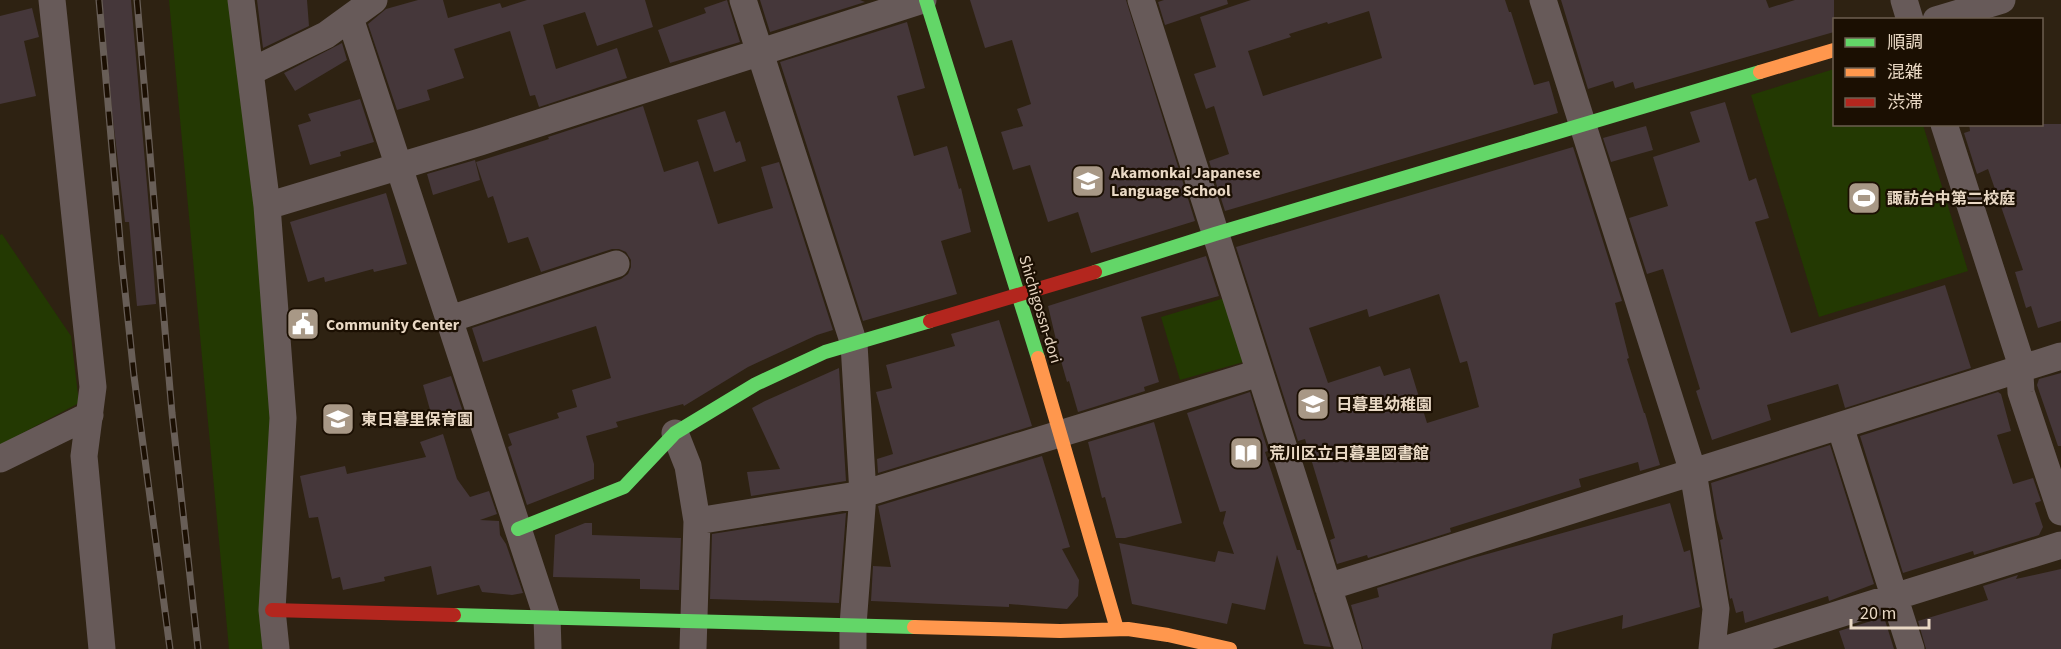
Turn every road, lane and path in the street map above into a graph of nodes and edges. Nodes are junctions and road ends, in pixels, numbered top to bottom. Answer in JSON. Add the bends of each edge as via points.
{"nodes":[{"id":1,"x":52,"y":0,"type":"edge"},
{"id":2,"x":242,"y":0,"type":"edge"},
{"id":3,"x":374,"y":0,"type":"edge"},
{"id":4,"x":743,"y":0,"type":"edge"},
{"id":5,"x":924,"y":0,"type":"edge"},
{"id":6,"x":1141,"y":0,"type":"edge"},
{"id":7,"x":1543,"y":0,"type":"edge"},
{"id":8,"x":1904,"y":0,"type":"edge"},
{"id":9,"x":2001,"y":0,"type":"edge"},
{"id":10,"x":350,"y":18,"type":"junction"},
{"id":11,"x":1909,"y":18,"type":"edge"},
{"id":12,"x":1942,"y":18,"type":"edge"},
{"id":13,"x":1833,"y":50,"type":"edge"},
{"id":14,"x":760,"y":52,"type":"junction"},
{"id":15,"x":250,"y":72,"type":"junction"},
{"id":16,"x":1582,"y":126,"type":"junction"},
{"id":17,"x":1945,"y":126,"type":"edge"},
{"id":18,"x":399,"y":166,"type":"junction"},
{"id":19,"x":267,"y":206,"type":"junction"},
{"id":20,"x":1215,"y":234,"type":"junction"},
{"id":21,"x":616,"y":264,"type":"dead end"},
{"id":22,"x":1020,"y":294,"type":"junction"},
{"id":23,"x":450,"y":319,"type":"junction"},
{"id":24,"x":854,"y":344,"type":"junction"},
{"id":25,"x":2061,"y":356,"type":"edge"},
{"id":26,"x":2019,"y":370,"type":"junction"},
{"id":27,"x":1259,"y":373,"type":"junction"},
{"id":28,"x":90,"y":415,"type":"junction"},
{"id":29,"x":1840,"y":426,"type":"junction"},
{"id":30,"x":675,"y":433,"type":"junction"},
{"id":31,"x":1060,"y":434,"type":"junction"},
{"id":32,"x":0,"y":459,"type":"edge"},
{"id":33,"x":1693,"y":472,"type":"junction"},
{"id":34,"x":863,"y":494,"type":"junction"},
{"id":35,"x":2061,"y":512,"type":"edge"},
{"id":36,"x":697,"y":521,"type":"junction"},
{"id":37,"x":518,"y":529,"type":"junction"},
{"id":38,"x":2061,"y":545,"type":"edge"},
{"id":39,"x":1328,"y":587,"type":"junction"},
{"id":40,"x":1895,"y":597,"type":"junction"},
{"id":41,"x":273,"y":610,"type":"junction"},
{"id":42,"x":547,"y":617,"type":"junction"},
{"id":43,"x":693,"y":621,"type":"junction"},
{"id":44,"x":1124,"y":636,"type":"edge"},
{"id":45,"x":853,"y":637,"type":"edge"},
{"id":46,"x":102,"y":649,"type":"edge"},
{"id":47,"x":276,"y":649,"type":"edge"},
{"id":48,"x":548,"y":649,"type":"edge"},
{"id":49,"x":693,"y":649,"type":"edge"},
{"id":50,"x":1230,"y":649,"type":"edge"},
{"id":51,"x":1348,"y":649,"type":"edge"},
{"id":52,"x":1712,"y":649,"type":"edge"},
{"id":53,"x":1727,"y":649,"type":"edge"},
{"id":54,"x":1911,"y":649,"type":"edge"}],
"edges":[{"from":1,"to":28,"type":"street","via":[[93,387]]},
{"from":2,"to":15,"type":"street"},
{"from":3,"to":10,"type":"street"},
{"from":4,"to":14,"type":"street"},
{"from":5,"to":14,"type":"street"},
{"from":5,"to":22,"type":"street","name":"Shichigossn-dori"},
{"from":6,"to":20,"type":"street"},
{"from":7,"to":16,"type":"street"},
{"from":8,"to":11,"type":"street"},
{"from":9,"to":12,"type":"street"},
{"from":10,"to":15,"type":"street","via":[[326,35]]},
{"from":10,"to":18,"type":"street"},
{"from":13,"to":16,"type":"street"},
{"from":14,"to":18,"type":"street"},
{"from":14,"to":24,"type":"street"},
{"from":15,"to":19,"type":"street"},
{"from":16,"to":20,"type":"street"},
{"from":16,"to":33,"type":"street"},
{"from":17,"to":26,"type":"street","via":[[2019,357]]},
{"from":18,"to":19,"type":"street"},
{"from":18,"to":23,"type":"street"},
{"from":19,"to":41,"type":"street","via":[[283,418]]},
{"from":20,"to":22,"type":"street"},
{"from":20,"to":27,"type":"street"},
{"from":21,"to":23,"type":"street"},
{"from":22,"to":24,"type":"street"},
{"from":22,"to":31,"type":"street","name":"Shichigossn-dori"},
{"from":23,"to":37,"type":"street"},
{"from":24,"to":30,"type":"street","via":[[825,352],[756,384]]},
{"from":24,"to":34,"type":"street"},
{"from":25,"to":26,"type":"street"},
{"from":26,"to":29,"type":"street"},
{"from":26,"to":35,"type":"street","via":[[2021,393]]},
{"from":27,"to":31,"type":"street"},
{"from":27,"to":39,"type":"street"},
{"from":28,"to":32,"type":"street"},
{"from":28,"to":46,"type":"street","via":[[84,456]]},
{"from":29,"to":33,"type":"street"},
{"from":29,"to":40,"type":"street"},
{"from":30,"to":36,"type":"street","via":[[688,466]]},
{"from":30,"to":37,"type":"street","via":[[624,487]]},
{"from":31,"to":34,"type":"street"},
{"from":31,"to":44,"type":"street","name":"Shichigossn-dori"},
{"from":33,"to":39,"type":"street"},
{"from":33,"to":52,"type":"street","via":[[1716,609]]},
{"from":34,"to":36,"type":"street"},
{"from":34,"to":45,"type":"street"},
{"from":36,"to":43,"type":"street"},
{"from":37,"to":42,"type":"street"},
{"from":38,"to":40,"type":"street"},
{"from":39,"to":51,"type":"street"},
{"from":40,"to":53,"type":"street"},
{"from":40,"to":54,"type":"street"},
{"from":41,"to":42,"type":"street"},
{"from":41,"to":47,"type":"street"},
{"from":42,"to":43,"type":"street"},
{"from":42,"to":48,"type":"street"},
{"from":43,"to":45,"type":"street"},
{"from":43,"to":49,"type":"street"},
{"from":44,"to":45,"type":"street","via":[[1060,631]]},
{"from":44,"to":50,"type":"street","via":[[1168,635]]}]}
